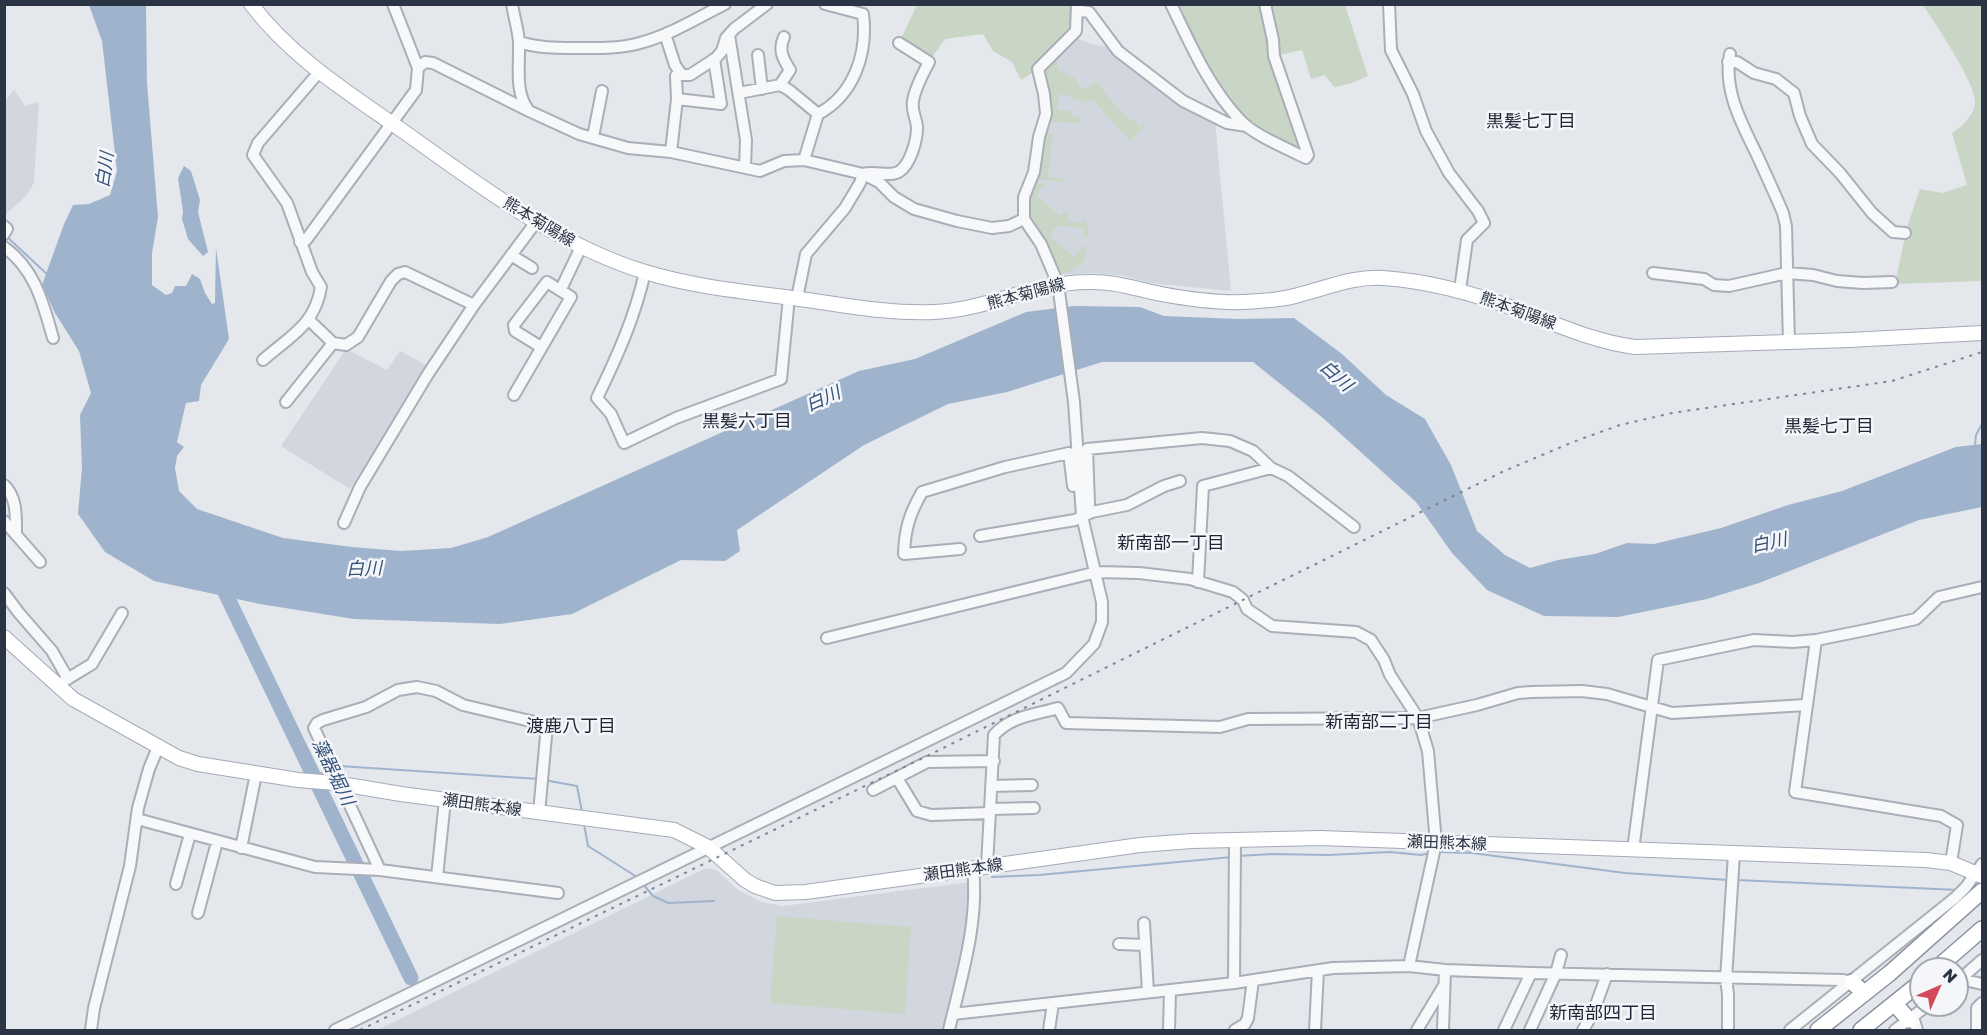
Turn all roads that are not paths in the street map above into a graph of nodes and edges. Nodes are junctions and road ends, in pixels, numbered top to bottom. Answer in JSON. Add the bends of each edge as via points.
{"nodes":[{"id":1,"x":251,"y":4,"type":"edge"},
{"id":2,"x":393,"y":4,"type":"edge"},
{"id":3,"x":512,"y":4,"type":"edge"},
{"id":4,"x":725,"y":4,"type":"edge"},
{"id":5,"x":767,"y":4,"type":"edge"},
{"id":6,"x":825,"y":4,"type":"edge"},
{"id":7,"x":1171,"y":4,"type":"edge"},
{"id":8,"x":1265,"y":4,"type":"edge"},
{"id":9,"x":1389,"y":4,"type":"edge"},
{"id":10,"x":863,"y":9,"type":"edge"},
{"id":11,"x":1077,"y":9,"type":"edge"},
{"id":12,"x":667,"y":33,"type":"junction"},
{"id":13,"x":729,"y":35,"type":"junction"},
{"id":14,"x":784,"y":38,"type":"dead end"},
{"id":15,"x":519,"y":42,"type":"junction"},
{"id":16,"x":899,"y":43,"type":"dead end"},
{"id":17,"x":758,"y":55,"type":"dead end"},
{"id":18,"x":714,"y":59,"type":"junction"},
{"id":19,"x":418,"y":68,"type":"junction"},
{"id":20,"x":320,"y":71,"type":"junction"},
{"id":21,"x":682,"y":75,"type":"junction"},
{"id":22,"x":780,"y":85,"type":"junction"},
{"id":23,"x":762,"y":88,"type":"junction"},
{"id":24,"x":602,"y":91,"type":"dead end"},
{"id":25,"x":739,"y":93,"type":"junction"},
{"id":26,"x":677,"y":99,"type":"junction"},
{"id":27,"x":721,"y":104,"type":"junction"},
{"id":28,"x":741,"y":105,"type":"junction"},
{"id":29,"x":529,"y":111,"type":"junction"},
{"id":30,"x":818,"y":114,"type":"junction"},
{"id":31,"x":392,"y":123,"type":"junction"},
{"id":32,"x":1248,"y":126,"type":"junction"},
{"id":33,"x":593,"y":137,"type":"junction"},
{"id":34,"x":670,"y":152,"type":"junction"},
{"id":35,"x":804,"y":160,"type":"junction"},
{"id":36,"x":745,"y":167,"type":"junction"},
{"id":37,"x":863,"y":174,"type":"junction"},
{"id":38,"x":1024,"y":219,"type":"junction"},
{"id":39,"x":536,"y":222,"type":"junction"},
{"id":40,"x":1905,"y":233,"type":"dead end"},
{"id":41,"x":300,"y":242,"type":"junction"},
{"id":42,"x":4,"y":247,"type":"edge"},
{"id":43,"x":581,"y":247,"type":"junction"},
{"id":44,"x":511,"y":255,"type":"junction"},
{"id":45,"x":532,"y":268,"type":"dead end"},
{"id":46,"x":645,"y":272,"type":"junction"},
{"id":47,"x":1653,"y":273,"type":"dead end"},
{"id":48,"x":1787,"y":273,"type":"junction"},
{"id":49,"x":1892,"y":282,"type":"dead end"},
{"id":50,"x":1058,"y":284,"type":"junction"},
{"id":51,"x":561,"y":289,"type":"junction"},
{"id":52,"x":1460,"y":290,"type":"junction"},
{"id":53,"x":793,"y":298,"type":"junction"},
{"id":54,"x":474,"y":305,"type":"junction"},
{"id":55,"x":309,"y":320,"type":"junction"},
{"id":56,"x":1983,"y":333,"type":"edge"},
{"id":57,"x":53,"y":338,"type":"dead end"},
{"id":58,"x":1789,"y":342,"type":"junction"},
{"id":59,"x":333,"y":343,"type":"junction"},
{"id":60,"x":542,"y":347,"type":"junction"},
{"id":61,"x":262,"y":360,"type":"dead end"},
{"id":62,"x":514,"y":395,"type":"dead end"},
{"id":63,"x":286,"y":402,"type":"dead end"},
{"id":64,"x":1271,"y":468,"type":"junction"},
{"id":65,"x":1180,"y":481,"type":"dead end"},
{"id":66,"x":4,"y":485,"type":"edge"},
{"id":67,"x":1082,"y":516,"type":"junction"},
{"id":68,"x":4,"y":521,"type":"edge"},
{"id":69,"x":344,"y":523,"type":"dead end"},
{"id":70,"x":1354,"y":526,"type":"dead end"},
{"id":71,"x":16,"y":532,"type":"junction"},
{"id":72,"x":980,"y":536,"type":"dead end"},
{"id":73,"x":960,"y":549,"type":"dead end"},
{"id":74,"x":40,"y":562,"type":"dead end"},
{"id":75,"x":1097,"y":572,"type":"junction"},
{"id":76,"x":1198,"y":582,"type":"junction"},
{"id":77,"x":1983,"y":587,"type":"edge"},
{"id":78,"x":4,"y":593,"type":"edge"},
{"id":79,"x":122,"y":613,"type":"dead end"},
{"id":80,"x":4,"y":637,"type":"edge"},
{"id":81,"x":827,"y":638,"type":"dead end"},
{"id":82,"x":1816,"y":640,"type":"junction"},
{"id":83,"x":63,"y":682,"type":"junction"},
{"id":84,"x":1806,"y":705,"type":"junction"},
{"id":85,"x":1653,"y":707,"type":"junction"},
{"id":86,"x":1418,"y":718,"type":"junction"},
{"id":87,"x":158,"y":747,"type":"junction"},
{"id":88,"x":994,"y":761,"type":"junction"},
{"id":89,"x":256,"y":774,"type":"junction"},
{"id":90,"x":897,"y":778,"type":"junction"},
{"id":91,"x":337,"y":783,"type":"junction"},
{"id":92,"x":1032,"y":785,"type":"dead end"},
{"id":93,"x":991,"y":786,"type":"junction"},
{"id":94,"x":873,"y":790,"type":"dead end"},
{"id":95,"x":445,"y":800,"type":"junction"},
{"id":96,"x":1034,"y":808,"type":"dead end"},
{"id":97,"x":990,"y":811,"type":"junction"},
{"id":98,"x":539,"y":813,"type":"junction"},
{"id":99,"x":137,"y":819,"type":"junction"},
{"id":100,"x":190,"y":834,"type":"junction"},
{"id":101,"x":1235,"y":840,"type":"junction"},
{"id":102,"x":217,"y":842,"type":"junction"},
{"id":103,"x":1436,"y":843,"type":"junction"},
{"id":104,"x":708,"y":847,"type":"junction"},
{"id":105,"x":241,"y":848,"type":"junction"},
{"id":106,"x":1633,"y":850,"type":"junction"},
{"id":107,"x":1734,"y":854,"type":"junction"},
{"id":108,"x":1951,"y":863,"type":"junction"},
{"id":109,"x":980,"y":867,"type":"junction"},
{"id":110,"x":380,"y":870,"type":"junction"},
{"id":111,"x":1980,"y":871,"type":"edge"},
{"id":112,"x":436,"y":877,"type":"junction"},
{"id":113,"x":176,"y":884,"type":"dead end"},
{"id":114,"x":1983,"y":891,"type":"edge"},
{"id":115,"x":558,"y":893,"type":"dead end"},
{"id":116,"x":198,"y":913,"type":"dead end"},
{"id":117,"x":1144,"y":923,"type":"dead end"},
{"id":118,"x":1983,"y":929,"type":"edge"},
{"id":119,"x":1119,"y":944,"type":"dead end"},
{"id":120,"x":1145,"y":945,"type":"junction"},
{"id":121,"x":1561,"y":955,"type":"dead end"},
{"id":122,"x":1950,"y":957,"type":"edge"},
{"id":123,"x":1983,"y":960,"type":"edge"},
{"id":124,"x":1409,"y":966,"type":"junction"},
{"id":125,"x":1318,"y":970,"type":"junction"},
{"id":126,"x":1445,"y":970,"type":"junction"},
{"id":127,"x":1969,"y":972,"type":"edge"},
{"id":128,"x":1556,"y":973,"type":"junction"},
{"id":129,"x":1531,"y":974,"type":"junction"},
{"id":130,"x":1607,"y":974,"type":"junction"},
{"id":131,"x":1726,"y":979,"type":"junction"},
{"id":132,"x":1253,"y":980,"type":"junction"},
{"id":133,"x":1852,"y":982,"type":"junction"},
{"id":134,"x":1234,"y":983,"type":"junction"},
{"id":135,"x":1443,"y":987,"type":"junction"},
{"id":136,"x":1170,"y":990,"type":"junction"},
{"id":137,"x":1148,"y":992,"type":"junction"},
{"id":138,"x":1909,"y":992,"type":"edge"},
{"id":139,"x":1864,"y":993,"type":"junction"},
{"id":140,"x":1053,"y":1003,"type":"junction"},
{"id":141,"x":1983,"y":1003,"type":"edge"},
{"id":142,"x":1895,"y":1004,"type":"junction"},
{"id":143,"x":954,"y":1014,"type":"junction"},
{"id":144,"x":1913,"y":1022,"type":"edge"},
{"id":145,"x":91,"y":1030,"type":"edge"},
{"id":146,"x":335,"y":1030,"type":"edge"},
{"id":147,"x":949,"y":1030,"type":"edge"},
{"id":148,"x":1049,"y":1030,"type":"edge"},
{"id":149,"x":1168,"y":1030,"type":"edge"},
{"id":150,"x":1235,"y":1030,"type":"edge"},
{"id":151,"x":1315,"y":1030,"type":"edge"},
{"id":152,"x":1417,"y":1030,"type":"edge"},
{"id":153,"x":1443,"y":1030,"type":"edge"},
{"id":154,"x":1504,"y":1030,"type":"edge"},
{"id":155,"x":1530,"y":1030,"type":"edge"},
{"id":156,"x":1583,"y":1030,"type":"edge"},
{"id":157,"x":1728,"y":1030,"type":"edge"},
{"id":158,"x":1790,"y":1030,"type":"edge"},
{"id":159,"x":1818,"y":1030,"type":"edge"},
{"id":160,"x":1861,"y":1030,"type":"edge"},
{"id":161,"x":1895,"y":1030,"type":"edge"},
{"id":162,"x":1977,"y":1030,"type":"edge"}],
"edges":[{"from":1,"to":20,"type":"main road","name":"熊本菊陽線","via":[[290,48]]},
{"from":2,"to":19,"type":"street"},
{"from":3,"to":15,"type":"street"},
{"from":4,"to":12,"type":"street"},
{"from":5,"to":13,"type":"street"},
{"from":6,"to":10,"type":"street"},
{"from":7,"to":32,"type":"street","via":[[1206,74]]},
{"from":8,"to":32,"type":"street","via":[[1274,56],[1308,155],[1306,158]]},
{"from":9,"to":52,"type":"street","via":[[1391,50],[1426,131],[1484,223],[1467,240]]},
{"from":10,"to":30,"type":"street","via":[[866,35],[850,86]]},
{"from":11,"to":32,"type":"street","via":[[1089,12],[1119,51],[1183,101],[1227,123]]},
{"from":11,"to":38,"type":"street","via":[[1076,31],[1038,69],[1046,114],[1034,172],[1024,197]]},
{"from":12,"to":15,"type":"street","via":[[618,47],[553,49]]},
{"from":12,"to":21,"type":"street","via":[[675,66]]},
{"from":13,"to":18,"type":"street"},
{"from":13,"to":25,"type":"street"},
{"from":14,"to":22,"type":"street","via":[[781,54],[790,70]]},
{"from":15,"to":29,"type":"street","via":[[522,91]]},
{"from":16,"to":37,"type":"street","via":[[929,62],[914,92],[912,107],[917,128],[913,147],[901,171]]},
{"from":17,"to":23,"type":"street"},
{"from":18,"to":21,"type":"street","via":[[690,75]]},
{"from":18,"to":27,"type":"street"},
{"from":19,"to":29,"type":"street","via":[[425,62],[433,63]]},
{"from":19,"to":31,"type":"street","via":[[416,90]]},
{"from":20,"to":31,"type":"main road","name":"熊本菊陽線"},
{"from":20,"to":41,"type":"street","via":[[258,143],[253,155],[286,203]]},
{"from":21,"to":26,"type":"street","via":[[676,76]]},
{"from":22,"to":23,"type":"street"},
{"from":22,"to":30,"type":"street"},
{"from":23,"to":25,"type":"street"},
{"from":24,"to":33,"type":"street"},
{"from":25,"to":28,"type":"street"},
{"from":26,"to":27,"type":"street"},
{"from":26,"to":34,"type":"street"},
{"from":27,"to":28,"type":"street"},
{"from":28,"to":36,"type":"street"},
{"from":29,"to":33,"type":"street"},
{"from":30,"to":35,"type":"street"},
{"from":31,"to":39,"type":"main road","name":"熊本菊陽線"},
{"from":31,"to":41,"type":"street","via":[[306,240]]},
{"from":33,"to":34,"type":"street","via":[[628,148]]},
{"from":34,"to":36,"type":"street"},
{"from":35,"to":36,"type":"street","via":[[783,162],[760,171]]},
{"from":35,"to":37,"type":"street"},
{"from":37,"to":38,"type":"street","via":[[923,212],[992,228]]},
{"from":37,"to":53,"type":"street","via":[[845,208],[806,254]]},
{"from":38,"to":50,"type":"street","via":[[1041,244]]},
{"from":39,"to":43,"type":"main road","name":"熊本菊陽線"},
{"from":39,"to":44,"type":"street"},
{"from":40,"to":48,"type":"street","via":[[1893,232],[1872,213],[1812,144],[1794,93],[1776,79],[1754,73],[1729,58],[1727,69],[1738,117],[1783,213]]},
{"from":41,"to":55,"type":"street","via":[[321,287]]},
{"from":42,"to":57,"type":"street","via":[[34,280]]},
{"from":43,"to":46,"type":"main road","name":"熊本菊陽線"},
{"from":43,"to":51,"type":"street"},
{"from":44,"to":45,"type":"street"},
{"from":44,"to":54,"type":"street"},
{"from":46,"to":53,"type":"main road","name":"熊本菊陽線"},
{"from":46,"to":53,"type":"street","via":[[622,346],[597,398],[611,414],[624,443],[676,418],[781,379]]},
{"from":47,"to":48,"type":"street","via":[[1721,285]]},
{"from":48,"to":49,"type":"street","via":[[1837,281]]},
{"from":48,"to":58,"type":"street"},
{"from":50,"to":52,"type":"main road","name":"熊本菊陽線","via":[[1100,281],[1193,300],[1240,302],[1281,299],[1378,277]]},
{"from":50,"to":53,"type":"main road","name":"熊本菊陽線","via":[[966,309],[933,312]]},
{"from":50,"to":67,"type":"street","via":[[1074,402]]},
{"from":51,"to":60,"type":"street","via":[[571,297]]},
{"from":51,"to":60,"type":"street","via":[[548,282],[514,326],[515,332]]},
{"from":52,"to":58,"type":"main road","name":"熊本菊陽線","via":[[1617,345]]},
{"from":54,"to":59,"type":"street","via":[[405,272],[391,281],[358,337],[346,345]]},
{"from":54,"to":69,"type":"street","via":[[360,488]]},
{"from":55,"to":59,"type":"street"},
{"from":55,"to":61,"type":"street"},
{"from":56,"to":58,"type":"main road","name":"熊本菊陽線"},
{"from":59,"to":63,"type":"street"},
{"from":60,"to":62,"type":"street"},
{"from":64,"to":67,"type":"street","via":[[1253,451],[1230,441],[1202,438],[1087,449],[1089,504]]},
{"from":64,"to":70,"type":"street","via":[[1288,476]]},
{"from":64,"to":76,"type":"street","via":[[1203,486]]},
{"from":65,"to":67,"type":"street","via":[[1127,505]]},
{"from":66,"to":71,"type":"street","via":[[16,510]]},
{"from":67,"to":72,"type":"street"},
{"from":67,"to":73,"type":"street","via":[[1075,508],[1069,453],[922,492],[905,531],[904,554]]},
{"from":67,"to":75,"type":"street"},
{"from":68,"to":71,"type":"street"},
{"from":71,"to":74,"type":"street"},
{"from":75,"to":76,"type":"street","via":[[1147,573]]},
{"from":75,"to":81,"type":"street"},
{"from":75,"to":104,"type":"street","via":[[1102,622],[1094,644],[1066,673]]},
{"from":76,"to":86,"type":"street","via":[[1233,592],[1247,609],[1272,626],[1356,632],[1371,640]]},
{"from":77,"to":82,"type":"street","via":[[1939,597],[1916,619]]},
{"from":78,"to":83,"type":"street","via":[[52,651]]},
{"from":79,"to":83,"type":"street","via":[[92,664]]},
{"from":80,"to":83,"type":"main road","name":"瀬田熊本線"},
{"from":82,"to":84,"type":"street"},
{"from":82,"to":85,"type":"street","via":[[1754,640],[1658,660]]},
{"from":83,"to":87,"type":"main road","name":"瀬田熊本線","via":[[73,699]]},
{"from":84,"to":85,"type":"street","via":[[1672,713]]},
{"from":84,"to":108,"type":"street","via":[[1795,792],[1941,816],[1957,825]]},
{"from":85,"to":86,"type":"street","via":[[1607,694],[1532,692]]},
{"from":85,"to":106,"type":"street"},
{"from":86,"to":88,"type":"street","via":[[1248,719],[1220,728],[1066,723],[1058,708],[1015,718],[1002,726],[994,735]]},
{"from":86,"to":103,"type":"street","via":[[1428,751]]},
{"from":87,"to":89,"type":"main road","name":"瀬田熊本線","via":[[198,764]]},
{"from":87,"to":99,"type":"street"},
{"from":88,"to":90,"type":"street","via":[[927,762]]},
{"from":88,"to":93,"type":"street"},
{"from":89,"to":91,"type":"main road","name":"瀬田熊本線"},
{"from":89,"to":105,"type":"street"},
{"from":90,"to":94,"type":"street"},
{"from":90,"to":97,"type":"street","via":[[917,811],[931,815]]},
{"from":91,"to":95,"type":"main road","name":"瀬田熊本線"},
{"from":91,"to":98,"type":"street","via":[[314,728],[317,723],[366,707],[398,690],[417,687],[436,691],[463,705],[547,725]]},
{"from":91,"to":110,"type":"street"},
{"from":92,"to":93,"type":"street"},
{"from":93,"to":97,"type":"street"},
{"from":95,"to":98,"type":"main road","name":"瀬田熊本線"},
{"from":95,"to":112,"type":"street"},
{"from":96,"to":97,"type":"street"},
{"from":97,"to":109,"type":"street"},
{"from":98,"to":104,"type":"main road","name":"瀬田熊本線","via":[[674,830]]},
{"from":99,"to":100,"type":"street"},
{"from":99,"to":145,"type":"street","via":[[130,866]]},
{"from":100,"to":102,"type":"street"},
{"from":100,"to":113,"type":"street"},
{"from":101,"to":103,"type":"main road","name":"瀬田熊本線","via":[[1320,838]]},
{"from":101,"to":109,"type":"main road","name":"瀬田熊本線","via":[[1140,845]]},
{"from":101,"to":134,"type":"street"},
{"from":102,"to":105,"type":"street"},
{"from":102,"to":116,"type":"street"},
{"from":103,"to":106,"type":"main road","name":"瀬田熊本線"},
{"from":103,"to":124,"type":"street"},
{"from":104,"to":109,"type":"main road","name":"瀬田熊本線","via":[[745,880],[775,893]]},
{"from":104,"to":146,"type":"street"},
{"from":105,"to":110,"type":"street","via":[[315,867]]},
{"from":106,"to":107,"type":"main road","name":"瀬田熊本線"},
{"from":107,"to":108,"type":"main road","name":"瀬田熊本線"},
{"from":107,"to":131,"type":"street"},
{"from":108,"to":111,"type":"main road","name":"瀬田熊本線"},
{"from":109,"to":143,"type":"street"},
{"from":110,"to":112,"type":"street"},
{"from":111,"to":133,"type":"street","via":[[1955,898]]},
{"from":112,"to":115,"type":"street"},
{"from":114,"to":139,"type":"highway"},
{"from":117,"to":120,"type":"street"},
{"from":118,"to":122,"type":"highway"},
{"from":119,"to":120,"type":"street"},
{"from":120,"to":137,"type":"street"},
{"from":121,"to":128,"type":"street"},
{"from":123,"to":127,"type":"street"},
{"from":124,"to":125,"type":"street"},
{"from":124,"to":126,"type":"street"},
{"from":125,"to":132,"type":"street"},
{"from":125,"to":151,"type":"street"},
{"from":126,"to":129,"type":"street"},
{"from":126,"to":135,"type":"street"},
{"from":128,"to":129,"type":"street"},
{"from":128,"to":130,"type":"street"},
{"from":128,"to":155,"type":"street"},
{"from":129,"to":154,"type":"street"},
{"from":130,"to":131,"type":"street"},
{"from":130,"to":156,"type":"street"},
{"from":131,"to":133,"type":"street"},
{"from":131,"to":157,"type":"street"},
{"from":132,"to":134,"type":"street"},
{"from":132,"to":150,"type":"street","via":[[1248,1018]]},
{"from":133,"to":139,"type":"highway"},
{"from":133,"to":158,"type":"street"},
{"from":134,"to":136,"type":"street"},
{"from":135,"to":152,"type":"street"},
{"from":135,"to":153,"type":"street"},
{"from":136,"to":137,"type":"street"},
{"from":136,"to":149,"type":"street"},
{"from":137,"to":140,"type":"street"},
{"from":138,"to":142,"type":"highway"},
{"from":139,"to":159,"type":"highway"},
{"from":140,"to":143,"type":"street"},
{"from":140,"to":148,"type":"street"},
{"from":141,"to":162,"type":"street","via":[[1977,1008]]},
{"from":142,"to":144,"type":"highway"},
{"from":142,"to":160,"type":"highway"},
{"from":143,"to":147,"type":"street"},
{"from":144,"to":161,"type":"street"}]}
